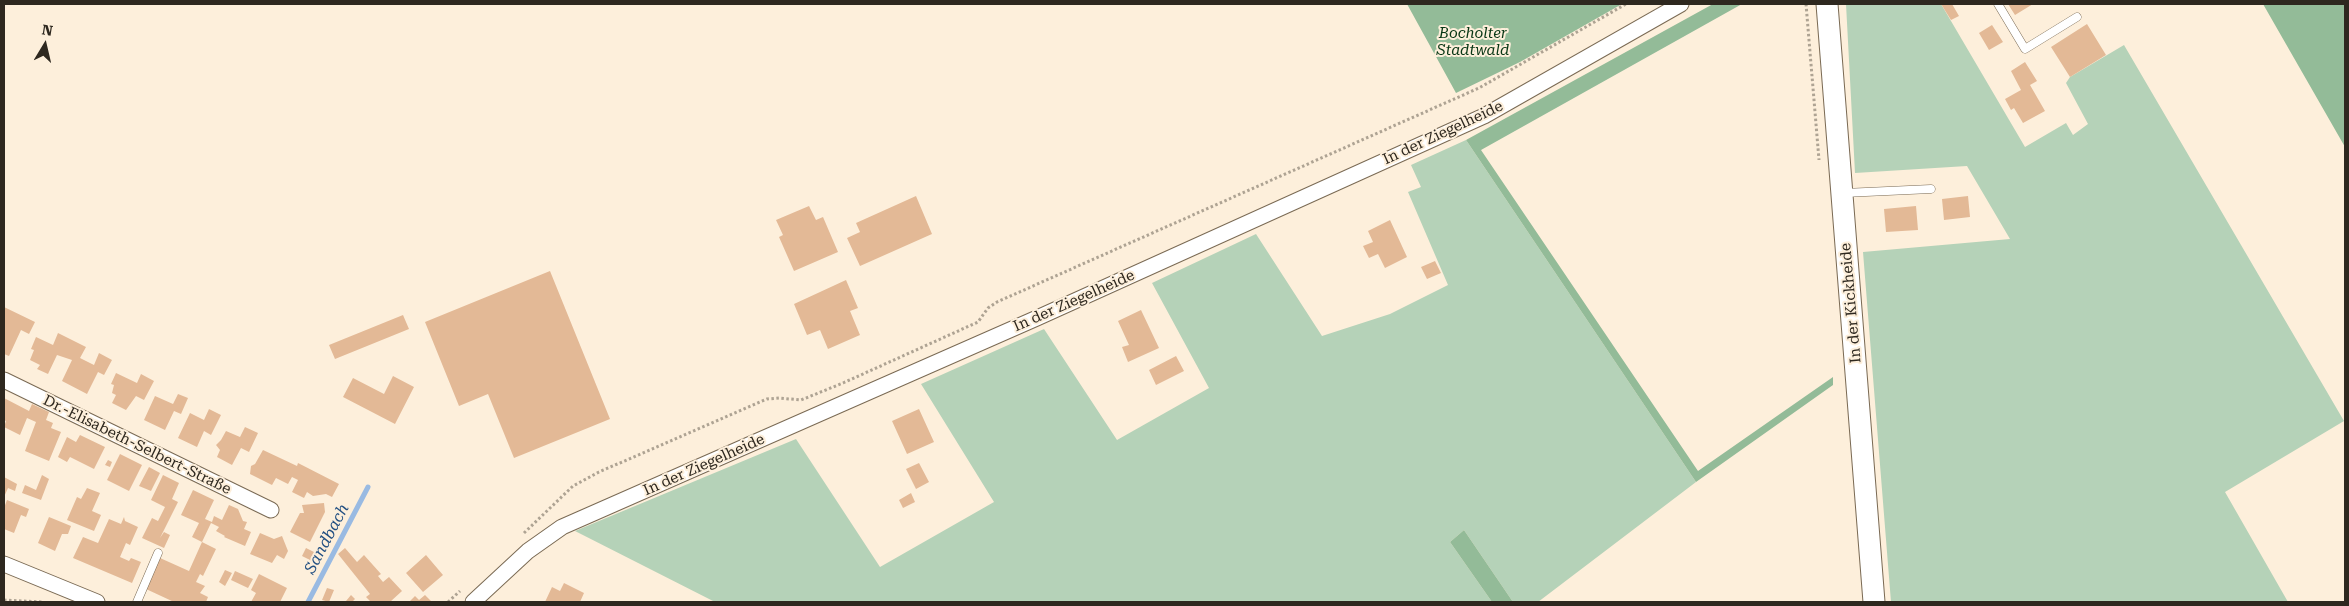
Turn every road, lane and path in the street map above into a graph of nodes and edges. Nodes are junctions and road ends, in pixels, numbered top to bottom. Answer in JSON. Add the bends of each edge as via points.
{"nodes":[{"id":1,"x":1626,"y":4,"type":"edge"},
{"id":2,"x":1681,"y":4,"type":"edge"},
{"id":3,"x":1806,"y":4,"type":"edge"},
{"id":4,"x":1827,"y":4,"type":"edge"},
{"id":5,"x":1998,"y":4,"type":"edge"},
{"id":6,"x":2077,"y":17,"type":"dead end"},
{"id":7,"x":1819,"y":166,"type":"dead end"},
{"id":8,"x":1931,"y":189,"type":"dead end"},
{"id":9,"x":1842,"y":193,"type":"junction"},
{"id":10,"x":4,"y":380,"type":"edge"},
{"id":11,"x":271,"y":510,"type":"dead end"},
{"id":12,"x":522,"y":535,"type":"dead end"},
{"id":13,"x":158,"y":553,"type":"dead end"},
{"id":14,"x":4,"y":564,"type":"edge"},
{"id":15,"x":463,"y":589,"type":"dead end"},
{"id":16,"x":4,"y":600,"type":"edge"},
{"id":17,"x":42,"y":602,"type":"edge"},
{"id":18,"x":97,"y":602,"type":"edge"},
{"id":19,"x":136,"y":602,"type":"edge"},
{"id":20,"x":448,"y":602,"type":"edge"},
{"id":21,"x":473,"y":602,"type":"edge"},
{"id":22,"x":1874,"y":602,"type":"edge"}],
"edges":[{"from":1,"to":12,"type":"path","via":[[1479,88],[997,302],[978,322],[801,400],[767,399],[599,472],[573,486]]},
{"from":2,"to":21,"type":"street","name":"In der Ziegelheide","via":[[1484,116],[1046,314],[562,527],[528,551]]},
{"from":3,"to":7,"type":"path"},
{"from":4,"to":9,"type":"street","name":"In der Kickheide"},
{"from":5,"to":6,"type":"lane","via":[[2025,49]]},
{"from":8,"to":9,"type":"lane"},
{"from":9,"to":22,"type":"street","name":"In der Kickheide"},
{"from":10,"to":11,"type":"street","name":"Dr.-Elisabeth-Selbert-Straße"},
{"from":13,"to":19,"type":"lane"},
{"from":14,"to":18,"type":"street"},
{"from":15,"to":20,"type":"path"},
{"from":16,"to":17,"type":"path"}]}
